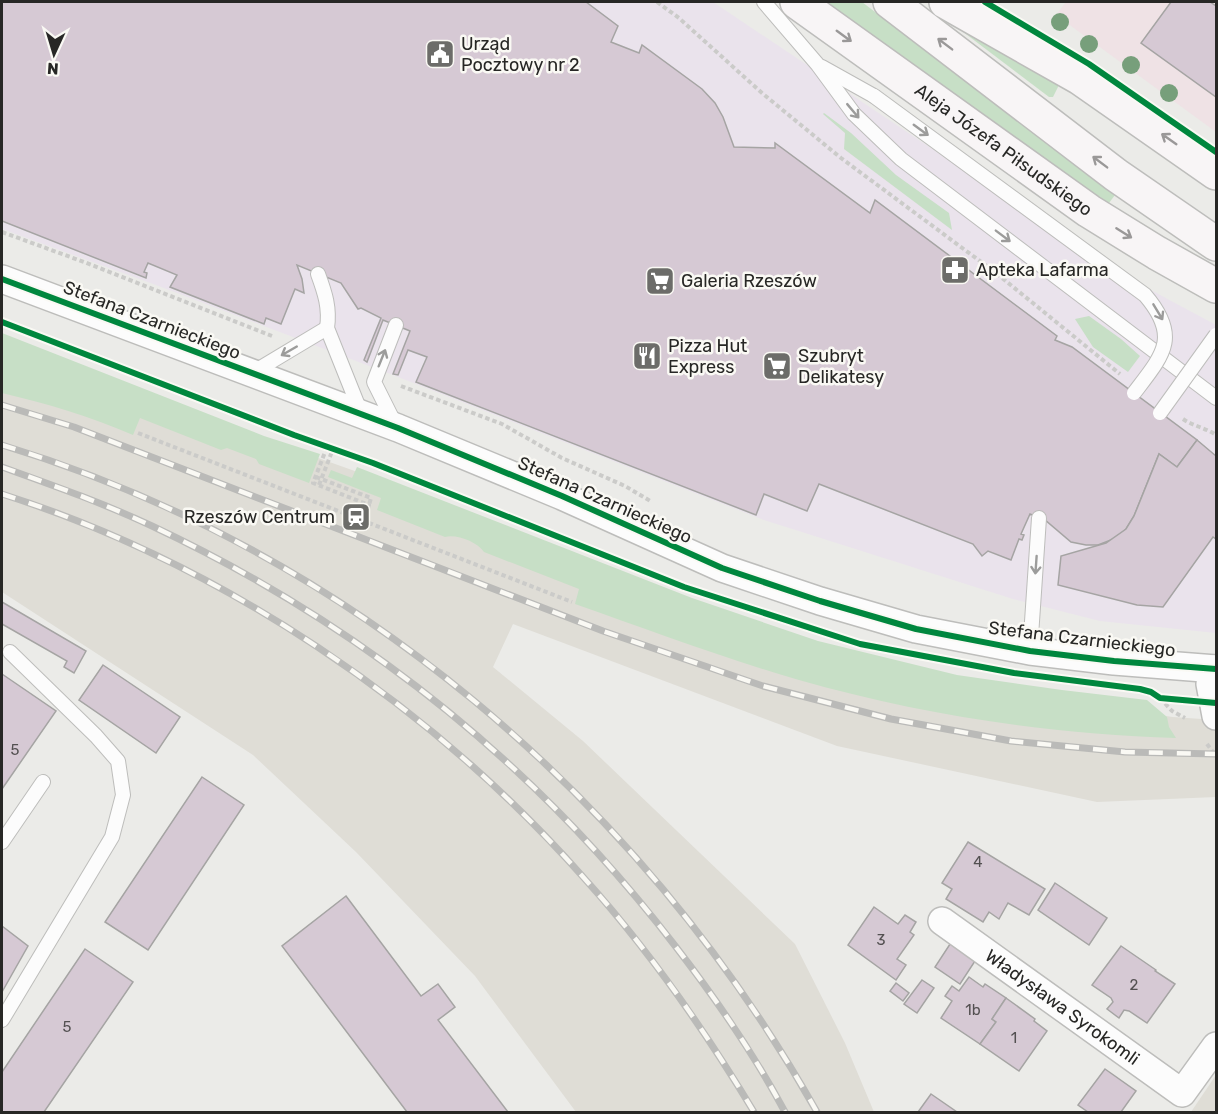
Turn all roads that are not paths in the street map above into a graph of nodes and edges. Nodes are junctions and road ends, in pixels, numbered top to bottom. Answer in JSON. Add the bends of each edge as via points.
{"nodes":[{"id":1,"x":764,"y":2,"type":"edge"},
{"id":2,"x":797,"y":2,"type":"edge"},
{"id":3,"x":891,"y":2,"type":"edge"},
{"id":4,"x":946,"y":2,"type":"edge"},
{"id":5,"x":818,"y":65,"type":"junction"},
{"id":6,"x":1216,"y":173,"type":"edge"},
{"id":7,"x":1216,"y":244,"type":"edge"},
{"id":8,"x":318,"y":274,"type":"dead end"},
{"id":9,"x":2,"y":279,"type":"edge"},
{"id":10,"x":1216,"y":286,"type":"edge"},
{"id":11,"x":396,"y":325,"type":"dead end"},
{"id":12,"x":327,"y":328,"type":"junction"},
{"id":13,"x":1216,"y":334,"type":"edge"},
{"id":14,"x":250,"y":374,"type":"junction"},
{"id":15,"x":1134,"y":393,"type":"dead end"},
{"id":16,"x":1216,"y":398,"type":"edge"},
{"id":17,"x":1160,"y":413,"type":"dead end"},
{"id":18,"x":361,"y":414,"type":"junction"},
{"id":19,"x":398,"y":428,"type":"junction"},
{"id":20,"x":1039,"y":518,"type":"dead end"},
{"id":21,"x":1030,"y":651,"type":"junction"},
{"id":22,"x":10,"y":652,"type":"dead end"},
{"id":23,"x":1214,"y":669,"type":"edge"},
{"id":24,"x":1216,"y":716,"type":"edge"},
{"id":25,"x":43,"y":782,"type":"dead end"},
{"id":26,"x":2,"y":842,"type":"edge"},
{"id":27,"x":942,"y":921,"type":"dead end"},
{"id":28,"x":2,"y":1020,"type":"edge"},
{"id":29,"x":1216,"y":1046,"type":"edge"},
{"id":30,"x":1176,"y":1103,"type":"edge"}],
"edges":[{"from":1,"to":5,"type":"lane"},
{"from":2,"to":10,"type":"main road","name":"Aleja Józefa Piłsudskiego","one_way":true,"via":[[1089,211]]},
{"from":7,"to":3,"type":"main road","one_way":true,"via":[[1116,174]]},
{"from":6,"to":4,"type":"main road","one_way":true,"via":[[1080,78]]},
{"from":5,"to":15,"type":"lane","one_way":true,"bridge":true,"via":[[874,96],[1145,295],[1165,325],[1166,342],[1156,364]]},
{"from":5,"to":16,"type":"lane","one_way":true,"via":[[854,114],[901,159]]},
{"from":8,"to":12,"type":"lane","via":[[330,314]]},
{"from":9,"to":14,"type":"street","name":"Stefana Czarnieckiego"},
{"from":19,"to":11,"type":"lane","one_way":true,"via":[[374,382]]},
{"from":12,"to":14,"type":"lane","one_way":true},
{"from":12,"to":18,"type":"lane"},
{"from":13,"to":17,"type":"lane","bridge":true},
{"from":14,"to":18,"type":"street","name":"Stefana Czarnieckiego"},
{"from":18,"to":19,"type":"street","name":"Stefana Czarnieckiego"},
{"from":19,"to":21,"type":"street","name":"Stefana Czarnieckiego","via":[[722,568],[916,629]]},
{"from":20,"to":21,"type":"lane","one_way":true},
{"from":21,"to":23,"type":"street","name":"Stefana Czarnieckiego"},
{"from":22,"to":28,"type":"lane","via":[[118,761],[123,795],[112,837]]},
{"from":23,"to":24,"type":"street","via":[[1210,684]]},
{"from":25,"to":26,"type":"lane"},
{"from":27,"to":30,"type":"street","name":"Władysława Syrokomli"},
{"from":29,"to":30,"type":"street","name":"Władysława Syrokomli"}]}
